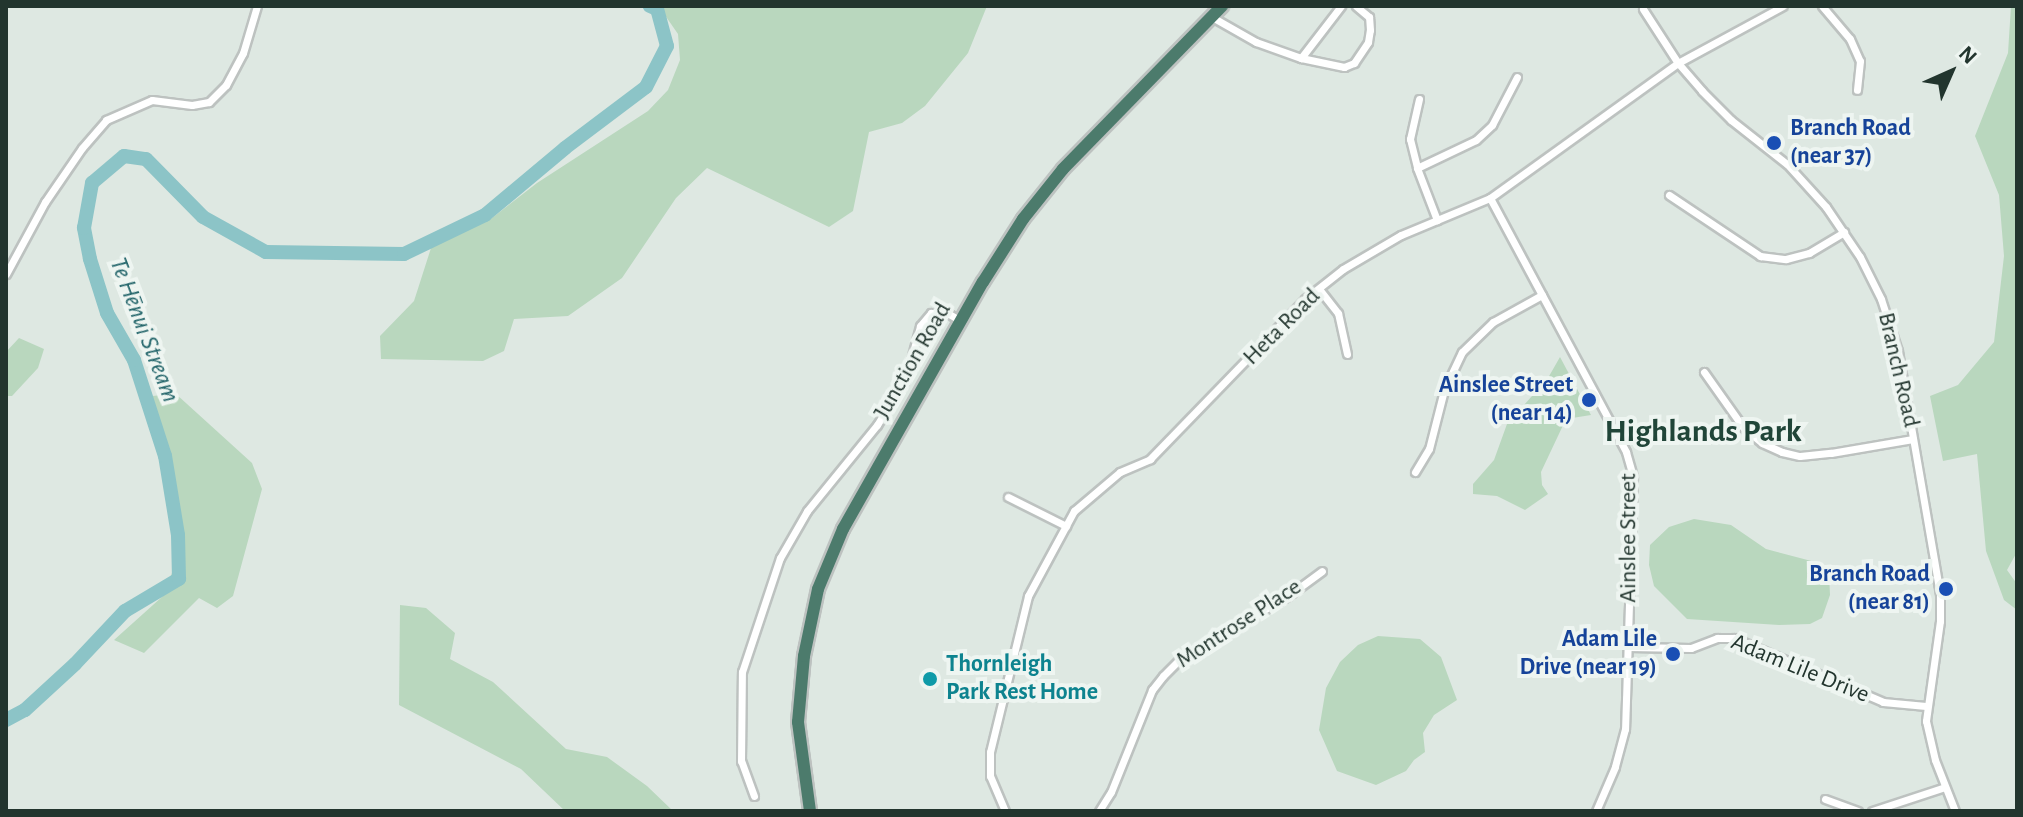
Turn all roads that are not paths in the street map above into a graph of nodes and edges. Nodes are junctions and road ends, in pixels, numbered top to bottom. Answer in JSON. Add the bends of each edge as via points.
{"nodes":[{"id":1,"x":257,"y":6,"type":"edge"},
{"id":2,"x":1222,"y":6,"type":"edge"},
{"id":3,"x":1341,"y":6,"type":"edge"},
{"id":4,"x":1356,"y":6,"type":"edge"},
{"id":5,"x":1783,"y":6,"type":"edge"},
{"id":6,"x":1822,"y":6,"type":"edge"},
{"id":7,"x":1643,"y":9,"type":"dead end"},
{"id":8,"x":1212,"y":17,"type":"junction"},
{"id":9,"x":1301,"y":58,"type":"junction"},
{"id":10,"x":1678,"y":63,"type":"junction"},
{"id":11,"x":1517,"y":77,"type":"dead end"},
{"id":12,"x":1857,"y":90,"type":"dead end"},
{"id":13,"x":1419,"y":99,"type":"dead end"},
{"id":14,"x":1417,"y":168,"type":"junction"},
{"id":15,"x":1669,"y":195,"type":"dead end"},
{"id":16,"x":1490,"y":198,"type":"junction"},
{"id":17,"x":1437,"y":220,"type":"junction"},
{"id":18,"x":1844,"y":232,"type":"junction"},
{"id":19,"x":6,"y":274,"type":"edge"},
{"id":20,"x":1319,"y":289,"type":"junction"},
{"id":21,"x":1542,"y":295,"type":"junction"},
{"id":22,"x":961,"y":321,"type":"junction"},
{"id":23,"x":1347,"y":354,"type":"dead end"},
{"id":24,"x":1704,"y":372,"type":"dead end"},
{"id":25,"x":1913,"y":439,"type":"junction"},
{"id":26,"x":1415,"y":472,"type":"dead end"},
{"id":27,"x":1008,"y":497,"type":"dead end"},
{"id":28,"x":1066,"y":526,"type":"junction"},
{"id":29,"x":1322,"y":571,"type":"dead end"},
{"id":30,"x":1628,"y":647,"type":"junction"},
{"id":31,"x":1926,"y":706,"type":"junction"},
{"id":32,"x":1945,"y":787,"type":"junction"},
{"id":33,"x":754,"y":796,"type":"dead end"},
{"id":34,"x":1825,"y":799,"type":"dead end"},
{"id":35,"x":810,"y":811,"type":"edge"},
{"id":36,"x":1005,"y":811,"type":"edge"},
{"id":37,"x":1099,"y":811,"type":"edge"},
{"id":38,"x":1596,"y":811,"type":"edge"},
{"id":39,"x":1858,"y":811,"type":"edge"},
{"id":40,"x":1872,"y":811,"type":"edge"},
{"id":41,"x":1955,"y":811,"type":"edge"}],
"edges":[{"from":1,"to":19,"type":"street","via":[[243,53],[226,85],[209,102],[152,100],[106,120],[45,202]]},
{"from":2,"to":8,"type":"highway","name":"Junction Road"},
{"from":3,"to":9,"type":"street"},
{"from":4,"to":9,"type":"street","via":[[1369,17],[1370,30],[1354,63],[1344,67]]},
{"from":5,"to":10,"type":"street","name":"Heta Road"},
{"from":6,"to":12,"type":"street","via":[[1850,39],[1860,61]]},
{"from":7,"to":10,"type":"street","name":"Branch Road"},
{"from":8,"to":9,"type":"street","via":[[1256,42]]},
{"from":8,"to":22,"type":"highway","name":"Junction Road","via":[[1063,169],[1023,219]]},
{"from":10,"to":16,"type":"street","name":"Heta Road"},
{"from":10,"to":18,"type":"street","name":"Branch Road","via":[[1731,120],[1787,164]]},
{"from":11,"to":14,"type":"street","via":[[1484,132]]},
{"from":13,"to":14,"type":"street","via":[[1410,139]]},
{"from":14,"to":17,"type":"street"},
{"from":15,"to":18,"type":"street","via":[[1760,256],[1786,259],[1809,253]]},
{"from":16,"to":17,"type":"street","name":"Heta Road"},
{"from":16,"to":21,"type":"street","name":"Ainslee Street"},
{"from":17,"to":20,"type":"street","name":"Heta Road","via":[[1382,244]]},
{"from":18,"to":25,"type":"street","name":"Branch Road","via":[[1881,299],[1898,351]]},
{"from":20,"to":23,"type":"street","via":[[1338,313]]},
{"from":20,"to":28,"type":"street","name":"Heta Road","via":[[1180,432],[1150,459],[1099,487]]},
{"from":21,"to":26,"type":"street","via":[[1493,322],[1462,352],[1444,390],[1429,449]]},
{"from":21,"to":30,"type":"street","name":"Ainslee Street","via":[[1632,470]]},
{"from":22,"to":33,"type":"street","via":[[931,313],[920,326],[906,378],[877,425],[807,511],[780,558],[742,672],[741,761]]},
{"from":22,"to":35,"type":"highway","name":"Junction Road","via":[[843,529],[818,589],[798,722]]},
{"from":24,"to":25,"type":"street","via":[[1743,427],[1782,452],[1831,453]]},
{"from":25,"to":31,"type":"street","name":"Branch Road","via":[[1941,607]]},
{"from":27,"to":28,"type":"street"},
{"from":28,"to":36,"type":"street","name":"Heta Road","via":[[1028,596],[990,752],[990,776]]},
{"from":29,"to":37,"type":"street","name":"Montrose Place","via":[[1181,658],[1163,676]]},
{"from":30,"to":31,"type":"street","name":"Adam Lile Drive","via":[[1691,648],[1734,638],[1883,702]]},
{"from":30,"to":38,"type":"street","name":"Ainslee Street","via":[[1622,743]]},
{"from":31,"to":32,"type":"street","name":"Branch Road","via":[[1928,737]]},
{"from":32,"to":40,"type":"street"},
{"from":32,"to":41,"type":"street","name":"Branch Road"},
{"from":34,"to":39,"type":"street"}]}
